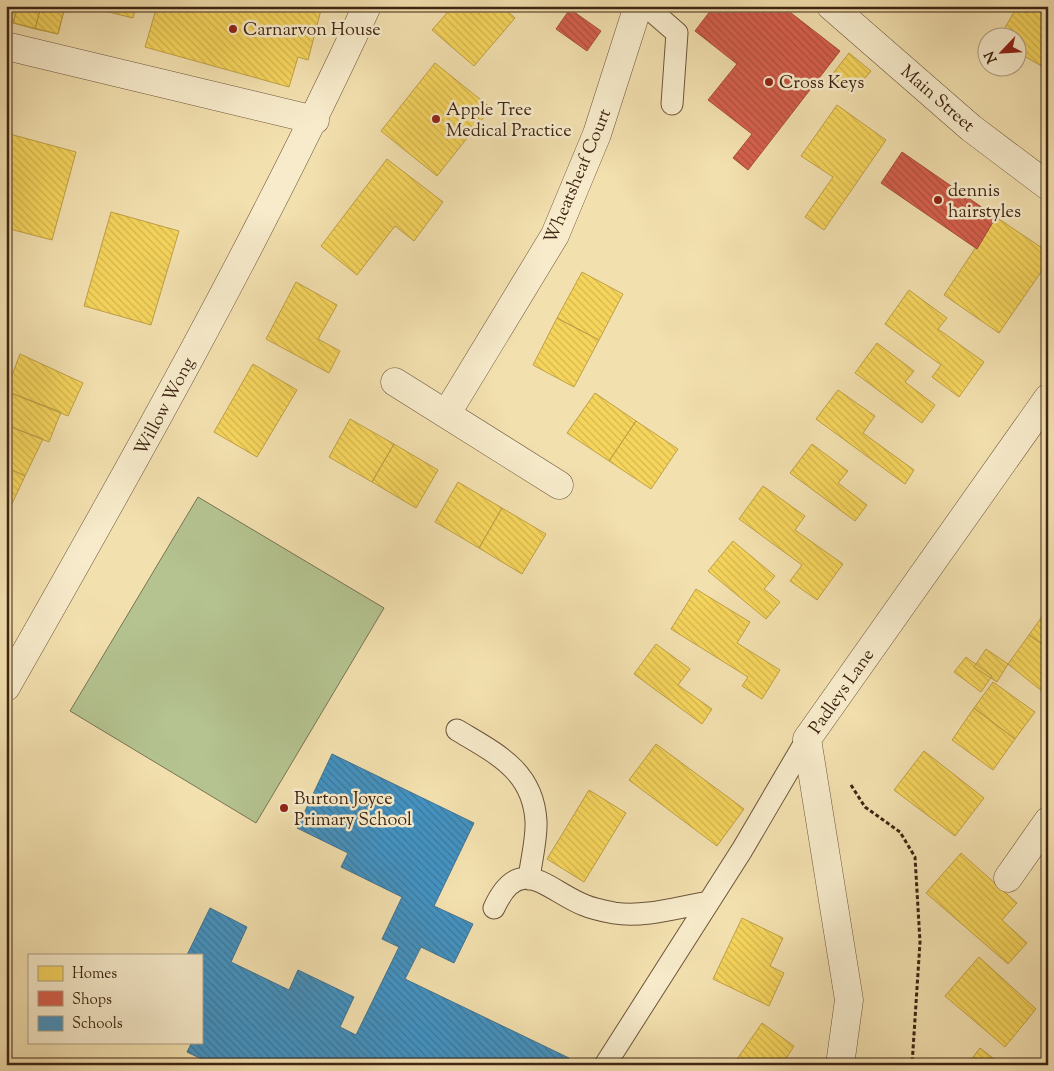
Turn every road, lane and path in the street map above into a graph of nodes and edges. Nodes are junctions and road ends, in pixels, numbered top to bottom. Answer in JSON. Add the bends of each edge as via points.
{"nodes":[{"id":1,"x":367,"y":6,"type":"edge"},
{"id":2,"x":638,"y":6,"type":"edge"},
{"id":3,"x":646,"y":6,"type":"edge"},
{"id":4,"x":831,"y":6,"type":"edge"},
{"id":5,"x":6,"y":46,"type":"edge"},
{"id":6,"x":672,"y":104,"type":"dead end"},
{"id":7,"x":315,"y":120,"type":"junction"},
{"id":8,"x":1048,"y":186,"type":"edge"},
{"id":9,"x":395,"y":382,"type":"dead end"},
{"id":10,"x":1048,"y":398,"type":"edge"},
{"id":11,"x":447,"y":413,"type":"junction"},
{"id":12,"x":559,"y":485,"type":"dead end"},
{"id":13,"x":6,"y":687,"type":"edge"},
{"id":14,"x":457,"y":730,"type":"dead end"},
{"id":15,"x":807,"y":739,"type":"junction"},
{"id":16,"x":846,"y":779,"type":"dead end"},
{"id":17,"x":1048,"y":821,"type":"edge"},
{"id":18,"x":1008,"y":878,"type":"dead end"},
{"id":19,"x":529,"y":879,"type":"junction"},
{"id":20,"x":709,"y":902,"type":"junction"},
{"id":21,"x":494,"y":908,"type":"dead end"},
{"id":22,"x":605,"y":1065,"type":"edge"},
{"id":23,"x":840,"y":1065,"type":"edge"},
{"id":24,"x":912,"y":1065,"type":"edge"}],
"edges":[{"from":1,"to":7,"type":"street","name":"Willow Wong"},
{"from":2,"to":11,"type":"street","name":"Wheatsheaf Court","via":[[597,134],[555,235]]},
{"from":3,"to":6,"type":"lane","via":[[678,33]]},
{"from":4,"to":8,"type":"street","name":"Main Street","via":[[971,128]]},
{"from":5,"to":7,"type":"street"},
{"from":7,"to":13,"type":"street","name":"Willow Wong","via":[[160,416]]},
{"from":9,"to":11,"type":"street"},
{"from":10,"to":15,"type":"street","name":"Padleys Lane"},
{"from":11,"to":12,"type":"street"},
{"from":14,"to":19,"type":"lane","via":[[495,753],[521,775],[536,822]]},
{"from":15,"to":20,"type":"lane"},
{"from":15,"to":23,"type":"street","name":"Padleys Lane","via":[[850,1000]]},
{"from":16,"to":24,"type":"path","via":[[865,807],[900,832],[916,857],[920,942]]},
{"from":17,"to":18,"type":"street"},
{"from":19,"to":20,"type":"lane","via":[[535,878],[584,906],[615,913],[642,913]]},
{"from":19,"to":21,"type":"lane","via":[[514,881],[501,893]]},
{"from":20,"to":22,"type":"lane"}]}
